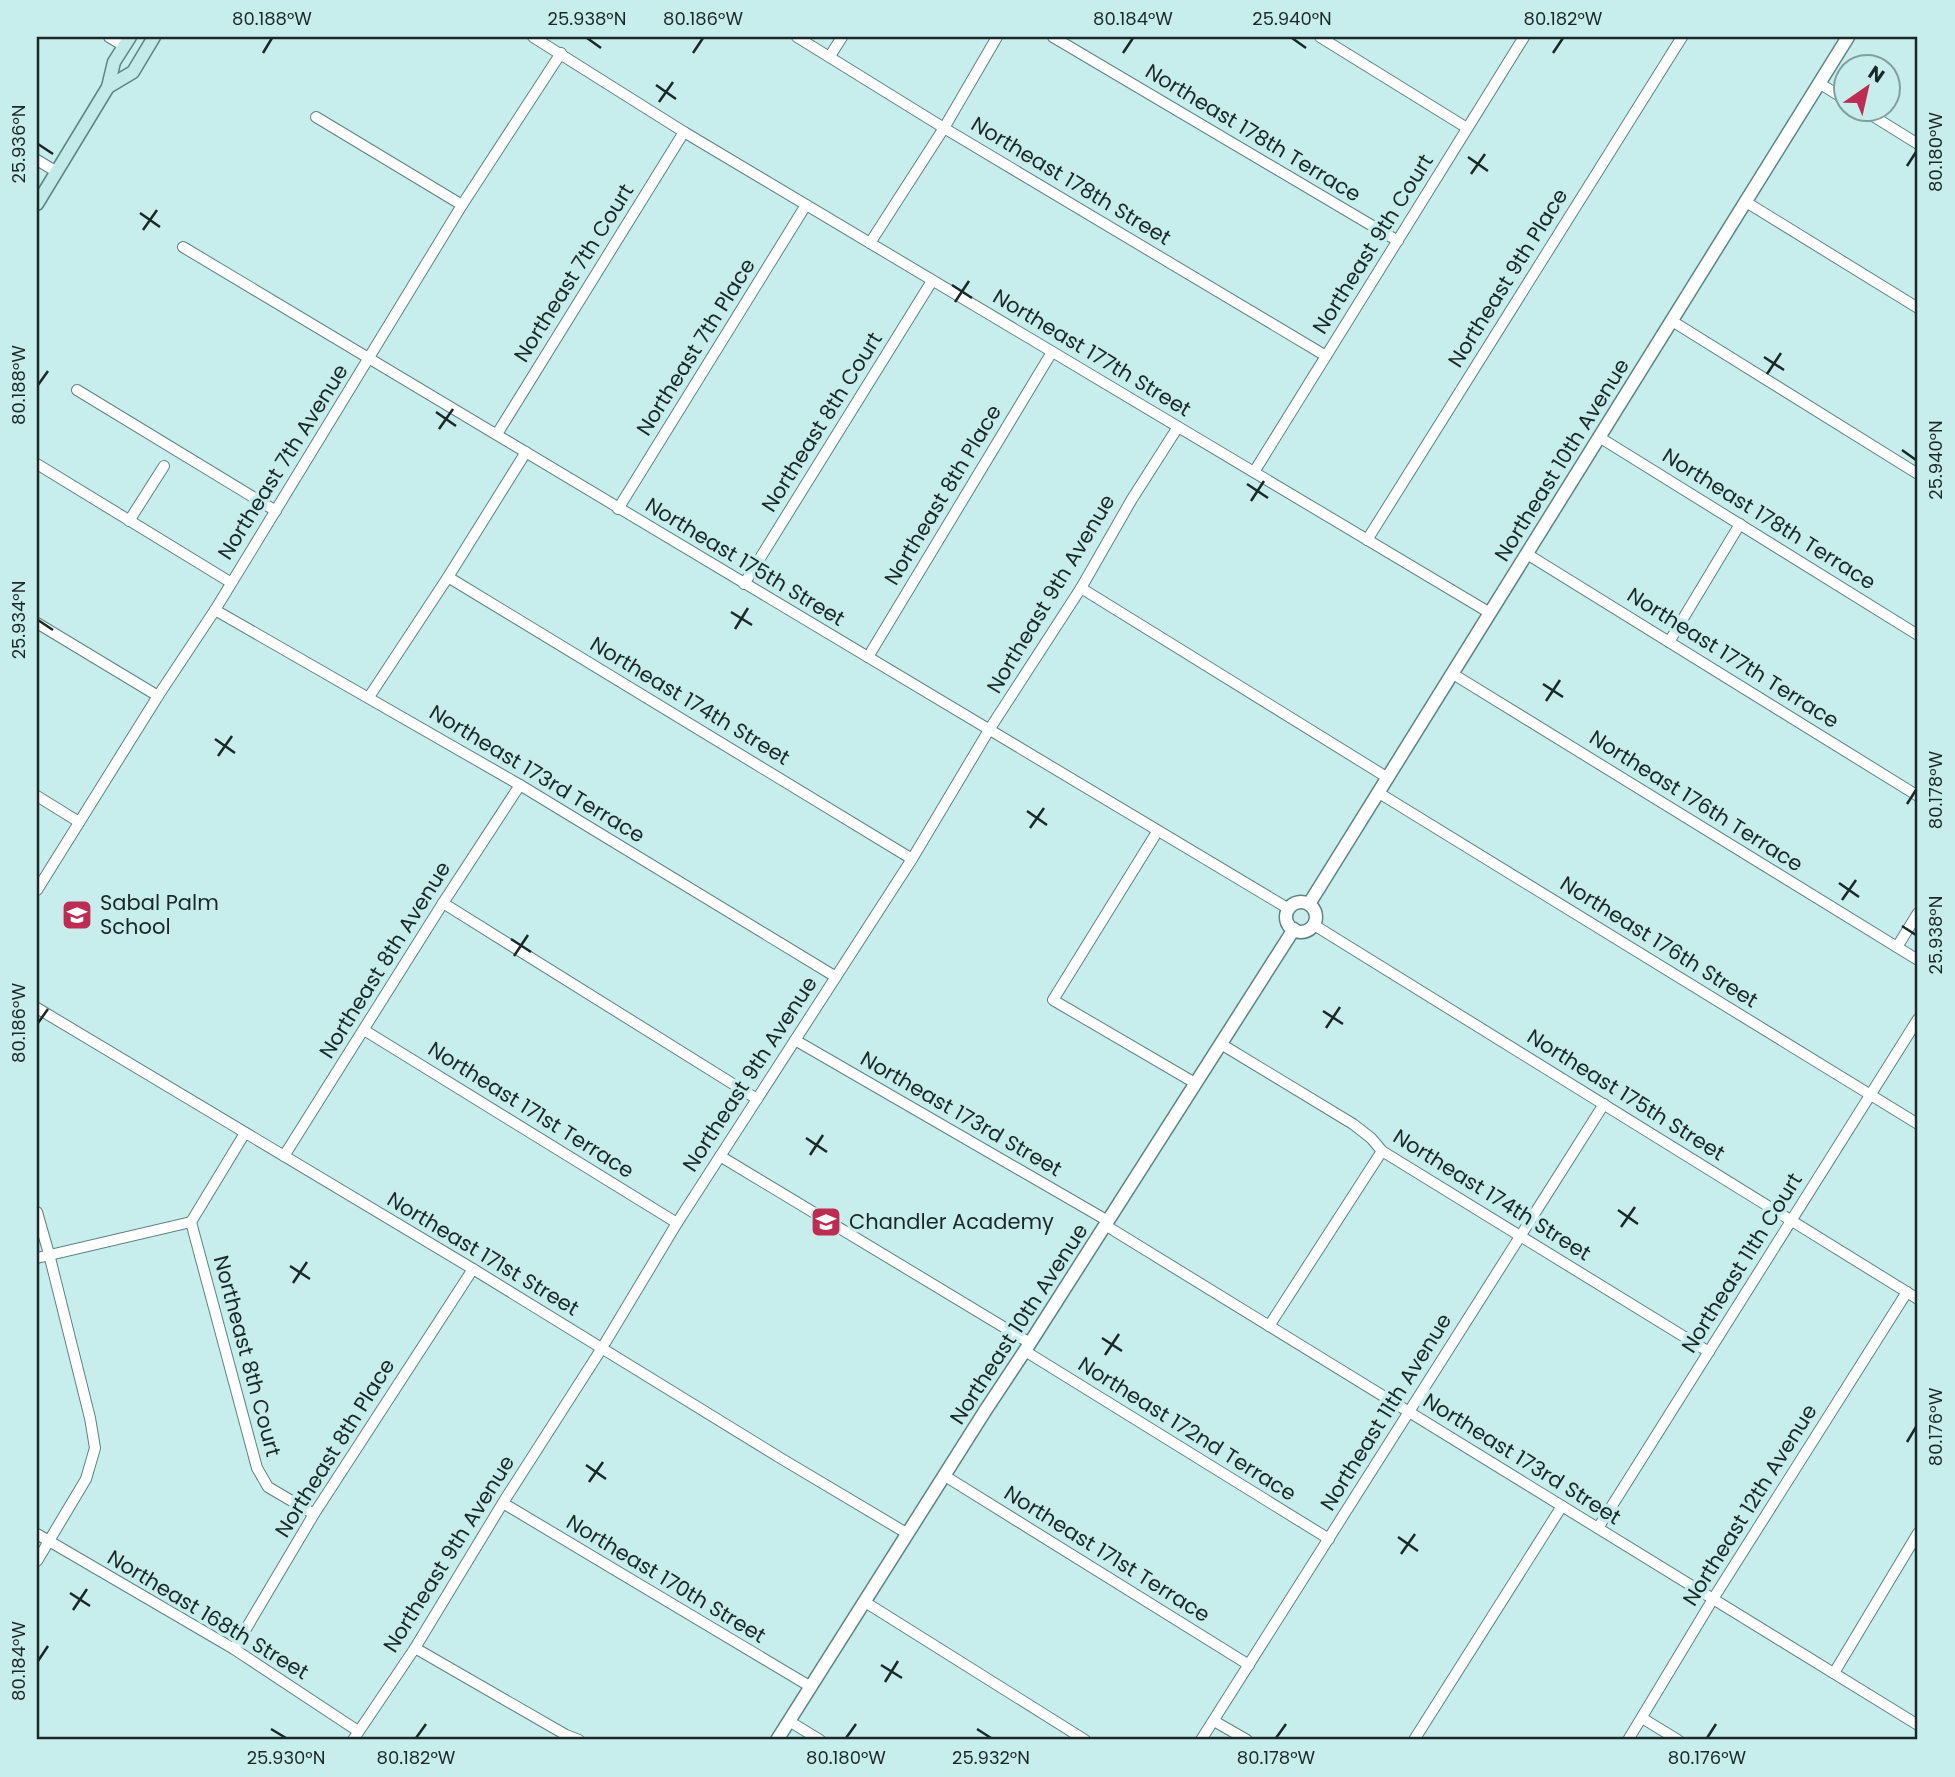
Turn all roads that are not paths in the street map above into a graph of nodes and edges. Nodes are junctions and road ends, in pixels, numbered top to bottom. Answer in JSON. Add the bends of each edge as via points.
{"nodes":[{"id":1,"x":109,"y":37,"type":"edge"},
{"id":2,"x":154,"y":37,"type":"edge"},
{"id":3,"x":533,"y":37,"type":"edge"},
{"id":4,"x":797,"y":37,"type":"edge"},
{"id":5,"x":842,"y":37,"type":"edge"},
{"id":6,"x":996,"y":37,"type":"edge"},
{"id":7,"x":1053,"y":37,"type":"edge"},
{"id":8,"x":1320,"y":37,"type":"edge"},
{"id":9,"x":1524,"y":37,"type":"edge"},
{"id":10,"x":1682,"y":37,"type":"edge"},
{"id":11,"x":1848,"y":37,"type":"edge"},
{"id":12,"x":127,"y":42,"type":"edge"},
{"id":13,"x":561,"y":53,"type":"junction"},
{"id":14,"x":830,"y":57,"type":"junction"},
{"id":15,"x":1819,"y":83,"type":"junction"},
{"id":16,"x":108,"y":87,"type":"junction"},
{"id":17,"x":1832,"y":91,"type":"edge"},
{"id":18,"x":316,"y":117,"type":"dead end"},
{"id":19,"x":1883,"y":122,"type":"edge"},
{"id":20,"x":944,"y":128,"type":"junction"},
{"id":21,"x":1468,"y":128,"type":"junction"},
{"id":22,"x":684,"y":132,"type":"junction"},
{"id":23,"x":1918,"y":144,"type":"edge"},
{"id":24,"x":37,"y":160,"type":"edge"},
{"id":25,"x":57,"y":172,"type":"junction"},
{"id":26,"x":1746,"y":202,"type":"junction"},
{"id":27,"x":37,"y":204,"type":"edge"},
{"id":28,"x":462,"y":205,"type":"junction"},
{"id":29,"x":806,"y":205,"type":"junction"},
{"id":30,"x":1398,"y":241,"type":"junction"},
{"id":31,"x":870,"y":243,"type":"junction"},
{"id":32,"x":183,"y":247,"type":"dead end"},
{"id":33,"x":932,"y":281,"type":"junction"},
{"id":34,"x":1918,"y":308,"type":"edge"},
{"id":35,"x":1672,"y":321,"type":"junction"},
{"id":36,"x":1052,"y":352,"type":"junction"},
{"id":37,"x":1326,"y":356,"type":"junction"},
{"id":38,"x":369,"y":359,"type":"junction"},
{"id":39,"x":76,"y":390,"type":"dead end"},
{"id":40,"x":1178,"y":427,"type":"junction"},
{"id":41,"x":497,"y":434,"type":"junction"},
{"id":42,"x":1599,"y":437,"type":"junction"},
{"id":43,"x":526,"y":452,"type":"junction"},
{"id":44,"x":37,"y":464,"type":"edge"},
{"id":45,"x":164,"y":466,"type":"dead end"},
{"id":46,"x":1254,"y":472,"type":"junction"},
{"id":47,"x":1918,"y":474,"type":"edge"},
{"id":48,"x":618,"y":509,"type":"junction"},
{"id":49,"x":276,"y":510,"type":"junction"},
{"id":50,"x":129,"y":521,"type":"junction"},
{"id":51,"x":1740,"y":524,"type":"junction"},
{"id":52,"x":1367,"y":540,"type":"junction"},
{"id":53,"x":1527,"y":554,"type":"junction"},
{"id":54,"x":448,"y":577,"type":"junction"},
{"id":55,"x":230,"y":582,"type":"junction"},
{"id":56,"x":744,"y":584,"type":"junction"},
{"id":57,"x":1081,"y":588,"type":"junction"},
{"id":58,"x":215,"y":610,"type":"junction"},
{"id":59,"x":1490,"y":613,"type":"junction"},
{"id":60,"x":37,"y":623,"type":"edge"},
{"id":61,"x":1918,"y":635,"type":"edge"},
{"id":62,"x":1669,"y":642,"type":"junction"},
{"id":63,"x":868,"y":657,"type":"junction"},
{"id":64,"x":1453,"y":674,"type":"junction"},
{"id":65,"x":158,"y":696,"type":"junction"},
{"id":66,"x":369,"y":697,"type":"junction"},
{"id":67,"x":989,"y":730,"type":"junction"},
{"id":68,"x":1388,"y":778,"type":"junction"},
{"id":69,"x":520,"y":785,"type":"junction"},
{"id":70,"x":1379,"y":793,"type":"junction"},
{"id":71,"x":37,"y":796,"type":"edge"},
{"id":72,"x":1918,"y":796,"type":"edge"},
{"id":73,"x":79,"y":822,"type":"junction"},
{"id":74,"x":1157,"y":832,"type":"junction"},
{"id":75,"x":912,"y":859,"type":"junction"},
{"id":76,"x":37,"y":890,"type":"edge"},
{"id":77,"x":443,"y":903,"type":"junction"},
{"id":78,"x":1309,"y":904,"type":"junction"},
{"id":79,"x":1289,"y":909,"type":"junction"},
{"id":80,"x":1918,"y":913,"type":"edge"},
{"id":81,"x":1314,"y":925,"type":"junction"},
{"id":82,"x":1294,"y":929,"type":"junction"},
{"id":83,"x":1897,"y":947,"type":"junction"},
{"id":84,"x":1918,"y":960,"type":"edge"},
{"id":85,"x":836,"y":977,"type":"junction"},
{"id":86,"x":37,"y":1008,"type":"edge"},
{"id":87,"x":1918,"y":1019,"type":"edge"},
{"id":88,"x":364,"y":1030,"type":"junction"},
{"id":89,"x":795,"y":1040,"type":"junction"},
{"id":90,"x":1221,"y":1044,"type":"junction"},
{"id":91,"x":1195,"y":1083,"type":"junction"},
{"id":92,"x":1871,"y":1095,"type":"junction"},
{"id":93,"x":757,"y":1099,"type":"junction"},
{"id":94,"x":1604,"y":1104,"type":"junction"},
{"id":95,"x":1918,"y":1124,"type":"edge"},
{"id":96,"x":245,"y":1133,"type":"junction"},
{"id":97,"x":1382,"y":1151,"type":"junction"},
{"id":98,"x":284,"y":1156,"type":"junction"},
{"id":99,"x":720,"y":1156,"type":"junction"},
{"id":100,"x":37,"y":1212,"type":"edge"},
{"id":101,"x":1792,"y":1220,"type":"junction"},
{"id":102,"x":191,"y":1222,"type":"junction"},
{"id":103,"x":677,"y":1223,"type":"junction"},
{"id":104,"x":1107,"y":1223,"type":"junction"},
{"id":105,"x":1520,"y":1237,"type":"junction"},
{"id":106,"x":49,"y":1254,"type":"junction"},
{"id":107,"x":37,"y":1258,"type":"edge"},
{"id":108,"x":472,"y":1269,"type":"junction"},
{"id":109,"x":1908,"y":1292,"type":"junction"},
{"id":110,"x":1918,"y":1299,"type":"edge"},
{"id":111,"x":1269,"y":1326,"type":"junction"},
{"id":112,"x":1028,"y":1347,"type":"junction"},
{"id":113,"x":601,"y":1348,"type":"junction"},
{"id":114,"x":1709,"y":1352,"type":"junction"},
{"id":115,"x":1409,"y":1412,"type":"junction"},
{"id":116,"x":945,"y":1476,"type":"junction"},
{"id":117,"x":503,"y":1503,"type":"junction"},
{"id":118,"x":1562,"y":1506,"type":"junction"},
{"id":119,"x":314,"y":1514,"type":"junction"},
{"id":120,"x":1598,"y":1528,"type":"junction"},
{"id":121,"x":1918,"y":1533,"type":"edge"},
{"id":122,"x":37,"y":1534,"type":"edge"},
{"id":123,"x":908,"y":1534,"type":"junction"},
{"id":124,"x":1329,"y":1539,"type":"junction"},
{"id":125,"x":49,"y":1541,"type":"junction"},
{"id":126,"x":37,"y":1561,"type":"edge"},
{"id":127,"x":1713,"y":1599,"type":"junction"},
{"id":128,"x":865,"y":1602,"type":"junction"},
{"id":129,"x":415,"y":1648,"type":"junction"},
{"id":130,"x":234,"y":1649,"type":"junction"},
{"id":131,"x":1250,"y":1665,"type":"junction"},
{"id":132,"x":1834,"y":1673,"type":"junction"},
{"id":133,"x":811,"y":1687,"type":"junction"},
{"id":134,"x":1642,"y":1717,"type":"junction"},
{"id":135,"x":789,"y":1721,"type":"junction"},
{"id":136,"x":1214,"y":1721,"type":"junction"},
{"id":137,"x":1918,"y":1725,"type":"edge"},
{"id":138,"x":356,"y":1736,"type":"edge"},
{"id":139,"x":579,"y":1740,"type":"edge"},
{"id":140,"x":777,"y":1740,"type":"edge"},
{"id":141,"x":820,"y":1740,"type":"edge"},
{"id":142,"x":1085,"y":1740,"type":"edge"},
{"id":143,"x":1202,"y":1740,"type":"edge"},
{"id":144,"x":1247,"y":1740,"type":"edge"},
{"id":145,"x":1414,"y":1740,"type":"edge"},
{"id":146,"x":1628,"y":1740,"type":"edge"},
{"id":147,"x":1678,"y":1740,"type":"edge"}],
"edges":[{"from":1,"to":12,"type":"street"},
{"from":2,"to":16,"type":"main road","via":[[132,72]]},
{"from":3,"to":13,"type":"street","name":"Northeast 177th Street"},
{"from":4,"to":14,"type":"street","name":"Northeast 178th Street"},
{"from":5,"to":14,"type":"street"},
{"from":6,"to":20,"type":"street"},
{"from":7,"to":30,"type":"street","name":"Northeast 178th Terrace"},
{"from":8,"to":21,"type":"street"},
{"from":9,"to":21,"type":"street","name":"Northeast 9th Court"},
{"from":10,"to":52,"type":"street","name":"Northeast 9th Place"},
{"from":11,"to":15,"type":"street","name":"Northeast 10th Avenue"},
{"from":12,"to":16,"type":"main road","via":[[114,62]]},
{"from":13,"to":22,"type":"street","name":"Northeast 177th Street"},
{"from":13,"to":28,"type":"street","name":"Northeast 7th Avenue"},
{"from":14,"to":20,"type":"street","name":"Northeast 178th Street"},
{"from":15,"to":17,"type":"street"},
{"from":15,"to":26,"type":"street","name":"Northeast 10th Avenue"},
{"from":16,"to":25,"type":"main road"},
{"from":18,"to":28,"type":"street"},
{"from":19,"to":23,"type":"street"},
{"from":20,"to":31,"type":"street"},
{"from":20,"to":37,"type":"street","name":"Northeast 178th Street"},
{"from":21,"to":30,"type":"street","name":"Northeast 9th Court"},
{"from":22,"to":29,"type":"street","name":"Northeast 177th Street"},
{"from":22,"to":41,"type":"street","name":"Northeast 7th Court"},
{"from":24,"to":25,"type":"street"},
{"from":25,"to":27,"type":"main road"},
{"from":26,"to":34,"type":"street"},
{"from":26,"to":35,"type":"street","name":"Northeast 10th Avenue"},
{"from":28,"to":38,"type":"street","name":"Northeast 7th Avenue"},
{"from":29,"to":31,"type":"street","name":"Northeast 177th Street"},
{"from":29,"to":48,"type":"street","name":"Northeast 7th Place"},
{"from":30,"to":37,"type":"street","name":"Northeast 9th Court"},
{"from":31,"to":33,"type":"street","name":"Northeast 177th Street"},
{"from":32,"to":38,"type":"street","name":"Northeast 175th Street"},
{"from":33,"to":36,"type":"street","name":"Northeast 177th Street"},
{"from":33,"to":56,"type":"street","name":"Northeast 8th Court"},
{"from":35,"to":42,"type":"street","name":"Northeast 10th Avenue"},
{"from":35,"to":47,"type":"street"},
{"from":36,"to":40,"type":"street","name":"Northeast 177th Street"},
{"from":36,"to":63,"type":"street","name":"Northeast 8th Place"},
{"from":37,"to":46,"type":"street","name":"Northeast 9th Court"},
{"from":38,"to":41,"type":"street","name":"Northeast 175th Street"},
{"from":38,"to":49,"type":"street","name":"Northeast 7th Avenue"},
{"from":39,"to":49,"type":"street"},
{"from":40,"to":46,"type":"street","name":"Northeast 177th Street"},
{"from":40,"to":57,"type":"street","name":"Northeast 9th Avenue"},
{"from":41,"to":43,"type":"street","name":"Northeast 175th Street"},
{"from":42,"to":51,"type":"street","name":"Northeast 178th Terrace"},
{"from":42,"to":53,"type":"street","name":"Northeast 10th Avenue"},
{"from":43,"to":48,"type":"street","name":"Northeast 175th Street"},
{"from":43,"to":54,"type":"street"},
{"from":44,"to":50,"type":"street"},
{"from":45,"to":50,"type":"street"},
{"from":46,"to":52,"type":"street","name":"Northeast 177th Street"},
{"from":48,"to":56,"type":"street","name":"Northeast 175th Street"},
{"from":49,"to":55,"type":"street","name":"Northeast 7th Avenue"},
{"from":50,"to":55,"type":"street"},
{"from":51,"to":61,"type":"street","name":"Northeast 178th Terrace"},
{"from":51,"to":62,"type":"street"},
{"from":52,"to":59,"type":"street","name":"Northeast 177th Street"},
{"from":53,"to":59,"type":"street","name":"Northeast 10th Avenue"},
{"from":53,"to":62,"type":"street","name":"Northeast 177th Terrace"},
{"from":54,"to":66,"type":"street"},
{"from":54,"to":75,"type":"street","name":"Northeast 174th Street"},
{"from":55,"to":58,"type":"street","name":"Northeast 7th Avenue"},
{"from":56,"to":63,"type":"street","name":"Northeast 175th Street"},
{"from":57,"to":67,"type":"street","name":"Northeast 9th Avenue"},
{"from":57,"to":68,"type":"street"},
{"from":58,"to":65,"type":"street","name":"Northeast 7th Avenue"},
{"from":58,"to":66,"type":"street","name":"Northeast 173rd Terrace"},
{"from":59,"to":64,"type":"street","name":"Northeast 10th Avenue"},
{"from":60,"to":65,"type":"street"},
{"from":62,"to":72,"type":"street","name":"Northeast 177th Terrace"},
{"from":63,"to":67,"type":"street","name":"Northeast 175th Street"},
{"from":64,"to":68,"type":"street","name":"Northeast 10th Avenue"},
{"from":64,"to":83,"type":"street","name":"Northeast 176th Terrace"},
{"from":65,"to":73,"type":"street","name":"Northeast 7th Avenue"},
{"from":66,"to":69,"type":"street","name":"Northeast 173rd Terrace"},
{"from":67,"to":74,"type":"street","name":"Northeast 175th Street"},
{"from":67,"to":75,"type":"street","name":"Northeast 9th Avenue"},
{"from":68,"to":70,"type":"street","name":"Northeast 10th Avenue"},
{"from":69,"to":77,"type":"street","name":"Northeast 8th Avenue"},
{"from":69,"to":85,"type":"street","name":"Northeast 173rd Terrace"},
{"from":70,"to":78,"type":"street","name":"Northeast 10th Avenue"},
{"from":70,"to":92,"type":"street","name":"Northeast 176th Street"},
{"from":71,"to":73,"type":"street"},
{"from":73,"to":76,"type":"street","name":"Northeast 7th Avenue"},
{"from":74,"to":79,"type":"street","name":"Northeast 175th Street"},
{"from":74,"to":91,"type":"street","via":[[1053,1000]]},
{"from":75,"to":85,"type":"street","name":"Northeast 9th Avenue"},
{"from":77,"to":88,"type":"street","name":"Northeast 8th Avenue"},
{"from":77,"to":93,"type":"street"},
{"from":78,"to":79,"type":"street","via":[[1296,903]]},
{"from":78,"to":81,"type":"street","via":[[1315,913]]},
{"from":79,"to":82,"type":"street","via":[[1288,922]]},
{"from":80,"to":83,"type":"street"},
{"from":81,"to":82,"type":"street","via":[[1303,931]]},
{"from":81,"to":94,"type":"street","name":"Northeast 175th Street"},
{"from":82,"to":90,"type":"street","name":"Northeast 10th Avenue"},
{"from":83,"to":84,"type":"street","name":"Northeast 176th Terrace"},
{"from":85,"to":89,"type":"street","name":"Northeast 9th Avenue"},
{"from":86,"to":96,"type":"street","name":"Northeast 171st Street"},
{"from":87,"to":92,"type":"street","name":"Northeast 11th Court"},
{"from":88,"to":98,"type":"street","name":"Northeast 8th Avenue"},
{"from":88,"to":103,"type":"street","name":"Northeast 171st Terrace"},
{"from":89,"to":93,"type":"street","name":"Northeast 9th Avenue"},
{"from":89,"to":104,"type":"street","name":"Northeast 173rd Street"},
{"from":90,"to":91,"type":"street","name":"Northeast 10th Avenue"},
{"from":90,"to":97,"type":"street","name":"Northeast 174th Street","via":[[1353,1124]]},
{"from":91,"to":104,"type":"street","name":"Northeast 10th Avenue"},
{"from":92,"to":95,"type":"street","name":"Northeast 176th Street"},
{"from":92,"to":101,"type":"street","name":"Northeast 11th Court"},
{"from":93,"to":99,"type":"street","name":"Northeast 9th Avenue"},
{"from":94,"to":101,"type":"street","name":"Northeast 175th Street"},
{"from":94,"to":105,"type":"street","name":"Northeast 11th Avenue"},
{"from":96,"to":98,"type":"street","name":"Northeast 171st Street"},
{"from":96,"to":102,"type":"street"},
{"from":97,"to":105,"type":"street","name":"Northeast 174th Street"},
{"from":97,"to":111,"type":"street"},
{"from":98,"to":108,"type":"street","name":"Northeast 171st Street"},
{"from":99,"to":103,"type":"street","name":"Northeast 9th Avenue"},
{"from":99,"to":112,"type":"street","name":"Northeast 172nd Terrace"},
{"from":100,"to":106,"type":"street"},
{"from":101,"to":109,"type":"street","name":"Northeast 175th Street"},
{"from":101,"to":114,"type":"street","name":"Northeast 11th Court"},
{"from":102,"to":106,"type":"street"},
{"from":102,"to":119,"type":"street","name":"Northeast 8th Court","via":[[257,1468],[268,1487]]},
{"from":103,"to":113,"type":"street","name":"Northeast 9th Avenue"},
{"from":104,"to":111,"type":"street","name":"Northeast 173rd Street"},
{"from":104,"to":112,"type":"street","name":"Northeast 10th Avenue"},
{"from":105,"to":114,"type":"street","name":"Northeast 174th Street"},
{"from":105,"to":115,"type":"street","name":"Northeast 11th Avenue"},
{"from":106,"to":107,"type":"street"},
{"from":106,"to":125,"type":"street","via":[[96,1448],[86,1479]]},
{"from":108,"to":113,"type":"street","name":"Northeast 171st Street"},
{"from":108,"to":119,"type":"street","name":"Northeast 8th Place"},
{"from":109,"to":110,"type":"street","name":"Northeast 175th Street"},
{"from":109,"to":127,"type":"street","name":"Northeast 12th Avenue"},
{"from":111,"to":115,"type":"street","name":"Northeast 173rd Street"},
{"from":112,"to":116,"type":"street","name":"Northeast 10th Avenue"},
{"from":112,"to":124,"type":"street","name":"Northeast 172nd Terrace"},
{"from":113,"to":117,"type":"street","name":"Northeast 9th Avenue"},
{"from":113,"to":123,"type":"street","name":"Northeast 171st Street"},
{"from":114,"to":120,"type":"street","name":"Northeast 11th Court"},
{"from":115,"to":118,"type":"street","name":"Northeast 173rd Street"},
{"from":115,"to":124,"type":"street","name":"Northeast 11th Avenue"},
{"from":116,"to":123,"type":"street","name":"Northeast 10th Avenue"},
{"from":116,"to":131,"type":"street","name":"Northeast 171st Terrace"},
{"from":117,"to":129,"type":"street","name":"Northeast 9th Avenue"},
{"from":117,"to":133,"type":"street","name":"Northeast 170th Street"},
{"from":118,"to":120,"type":"street","name":"Northeast 173rd Street"},
{"from":118,"to":145,"type":"street"},
{"from":119,"to":130,"type":"street","name":"Northeast 8th Place"},
{"from":120,"to":127,"type":"street","name":"Northeast 173rd Street"},
{"from":121,"to":132,"type":"street"},
{"from":122,"to":125,"type":"street","name":"Northeast 168th Street"},
{"from":123,"to":128,"type":"street","name":"Northeast 10th Avenue"},
{"from":124,"to":131,"type":"street","name":"Northeast 11th Avenue"},
{"from":125,"to":126,"type":"street"},
{"from":125,"to":130,"type":"street","name":"Northeast 168th Street"},
{"from":127,"to":132,"type":"street","name":"Northeast 173rd Street"},
{"from":127,"to":134,"type":"street","name":"Northeast 12th Avenue"},
{"from":128,"to":133,"type":"street","name":"Northeast 10th Avenue"},
{"from":128,"to":142,"type":"street"},
{"from":129,"to":138,"type":"street","name":"Northeast 9th Avenue"},
{"from":129,"to":139,"type":"street"},
{"from":130,"to":138,"type":"street","name":"Northeast 168th Street"},
{"from":131,"to":136,"type":"street","name":"Northeast 11th Avenue"},
{"from":132,"to":137,"type":"street","name":"Northeast 173rd Street"},
{"from":133,"to":135,"type":"street","name":"Northeast 10th Avenue"},
{"from":134,"to":146,"type":"street","name":"Northeast 12th Avenue"},
{"from":134,"to":147,"type":"street"},
{"from":135,"to":140,"type":"street","name":"Northeast 10th Avenue"},
{"from":135,"to":141,"type":"street"},
{"from":136,"to":143,"type":"street","name":"Northeast 11th Avenue"},
{"from":136,"to":144,"type":"street"}]}
